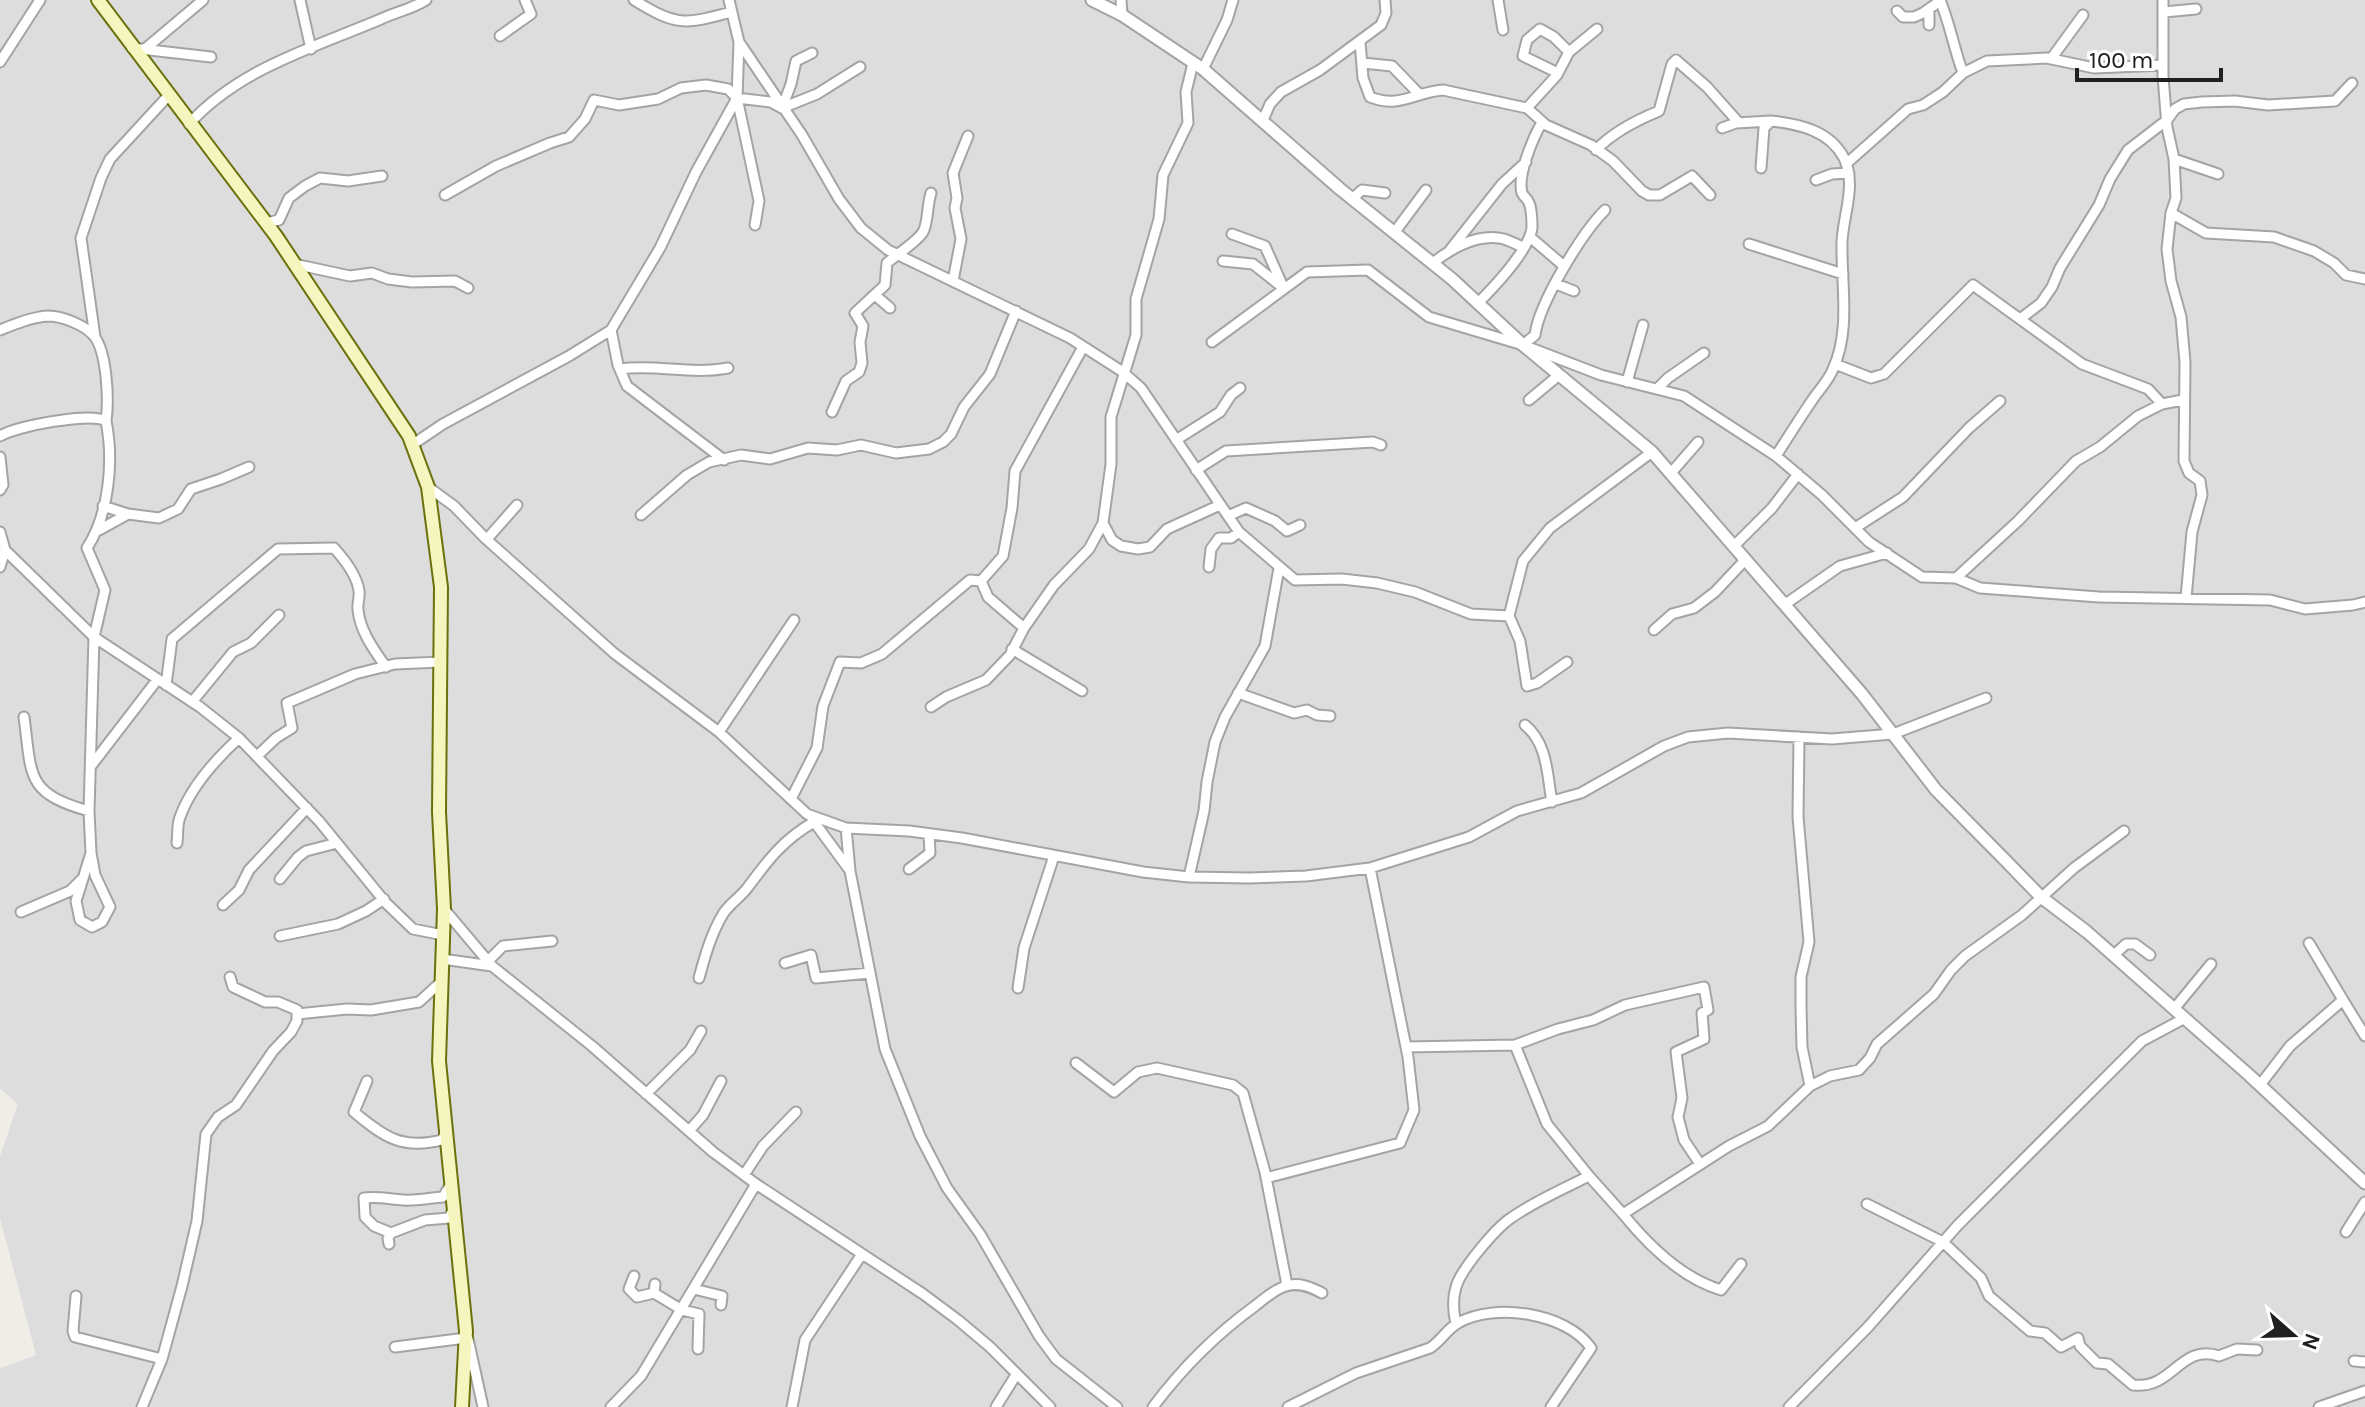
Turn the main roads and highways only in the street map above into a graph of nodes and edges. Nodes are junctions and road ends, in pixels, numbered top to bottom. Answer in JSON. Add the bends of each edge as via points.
{"nodes":[{"id":1,"x":98,"y":0,"type":"edge"},
{"id":2,"x":462,"y":1407,"type":"edge"}],
"edges":[{"from":1,"to":2,"type":"main road","via":[[139,48],[168,96],[294,264],[409,436],[428,487],[441,587],[439,812],[444,909],[439,1061],[466,1334]]}]}
